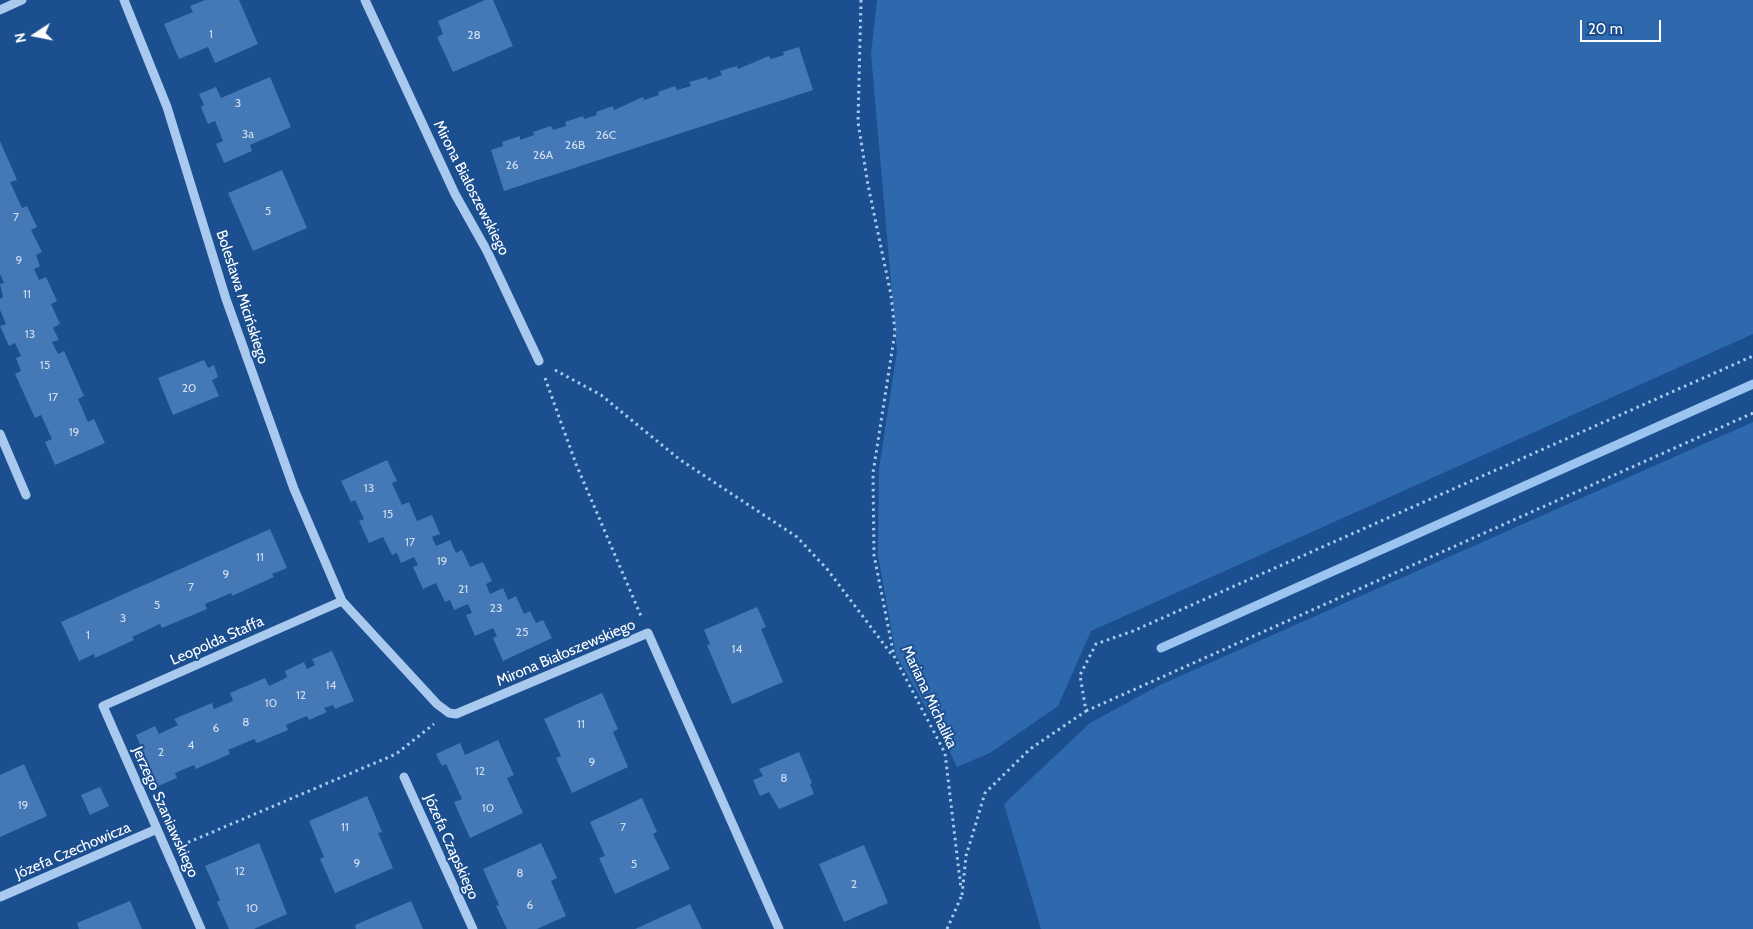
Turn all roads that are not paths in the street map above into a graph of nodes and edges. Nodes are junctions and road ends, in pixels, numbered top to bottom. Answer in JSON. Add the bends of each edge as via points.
{"nodes":[{"id":1,"x":22,"y":0,"type":"edge"},
{"id":2,"x":124,"y":0,"type":"edge"},
{"id":3,"x":365,"y":0,"type":"edge"},
{"id":4,"x":0,"y":10,"type":"edge"},
{"id":5,"x":539,"y":361,"type":"road end"},
{"id":6,"x":0,"y":434,"type":"edge"},
{"id":7,"x":26,"y":495,"type":"dead end"},
{"id":8,"x":342,"y":601,"type":"junction"},
{"id":9,"x":103,"y":706,"type":"joint"},
{"id":10,"x":404,"y":777,"type":"dead end"},
{"id":11,"x":156,"y":830,"type":"junction"},
{"id":12,"x":0,"y":897,"type":"edge"},
{"id":13,"x":201,"y":929,"type":"edge"},
{"id":14,"x":473,"y":929,"type":"edge"},
{"id":15,"x":779,"y":929,"type":"edge"}],
"edges":[{"from":1,"to":4,"type":"street"},
{"from":2,"to":8,"type":"street","name":"Bolesława Micińskiego","via":[[167,107],[226,299],[294,489]]},
{"from":3,"to":5,"type":"street","name":"Mirona Białoszewskiego","via":[[455,194],[487,251]]},
{"from":6,"to":7,"type":"street"},
{"from":8,"to":9,"type":"street","name":"Leopolda Staffa"},
{"from":8,"to":15,"type":"street","name":"Mirona Białoszewskiego","via":[[437,704],[449,712],[464,712],[648,633]]},
{"from":9,"to":11,"type":"street","name":"Jerzego Szaniawskiego"},
{"from":10,"to":14,"type":"street","name":"Józefa Czapskiego"},
{"from":11,"to":12,"type":"street","name":"Józefa Czechowicza"},
{"from":11,"to":13,"type":"street","name":"Jerzego Szaniawskiego"}]}
